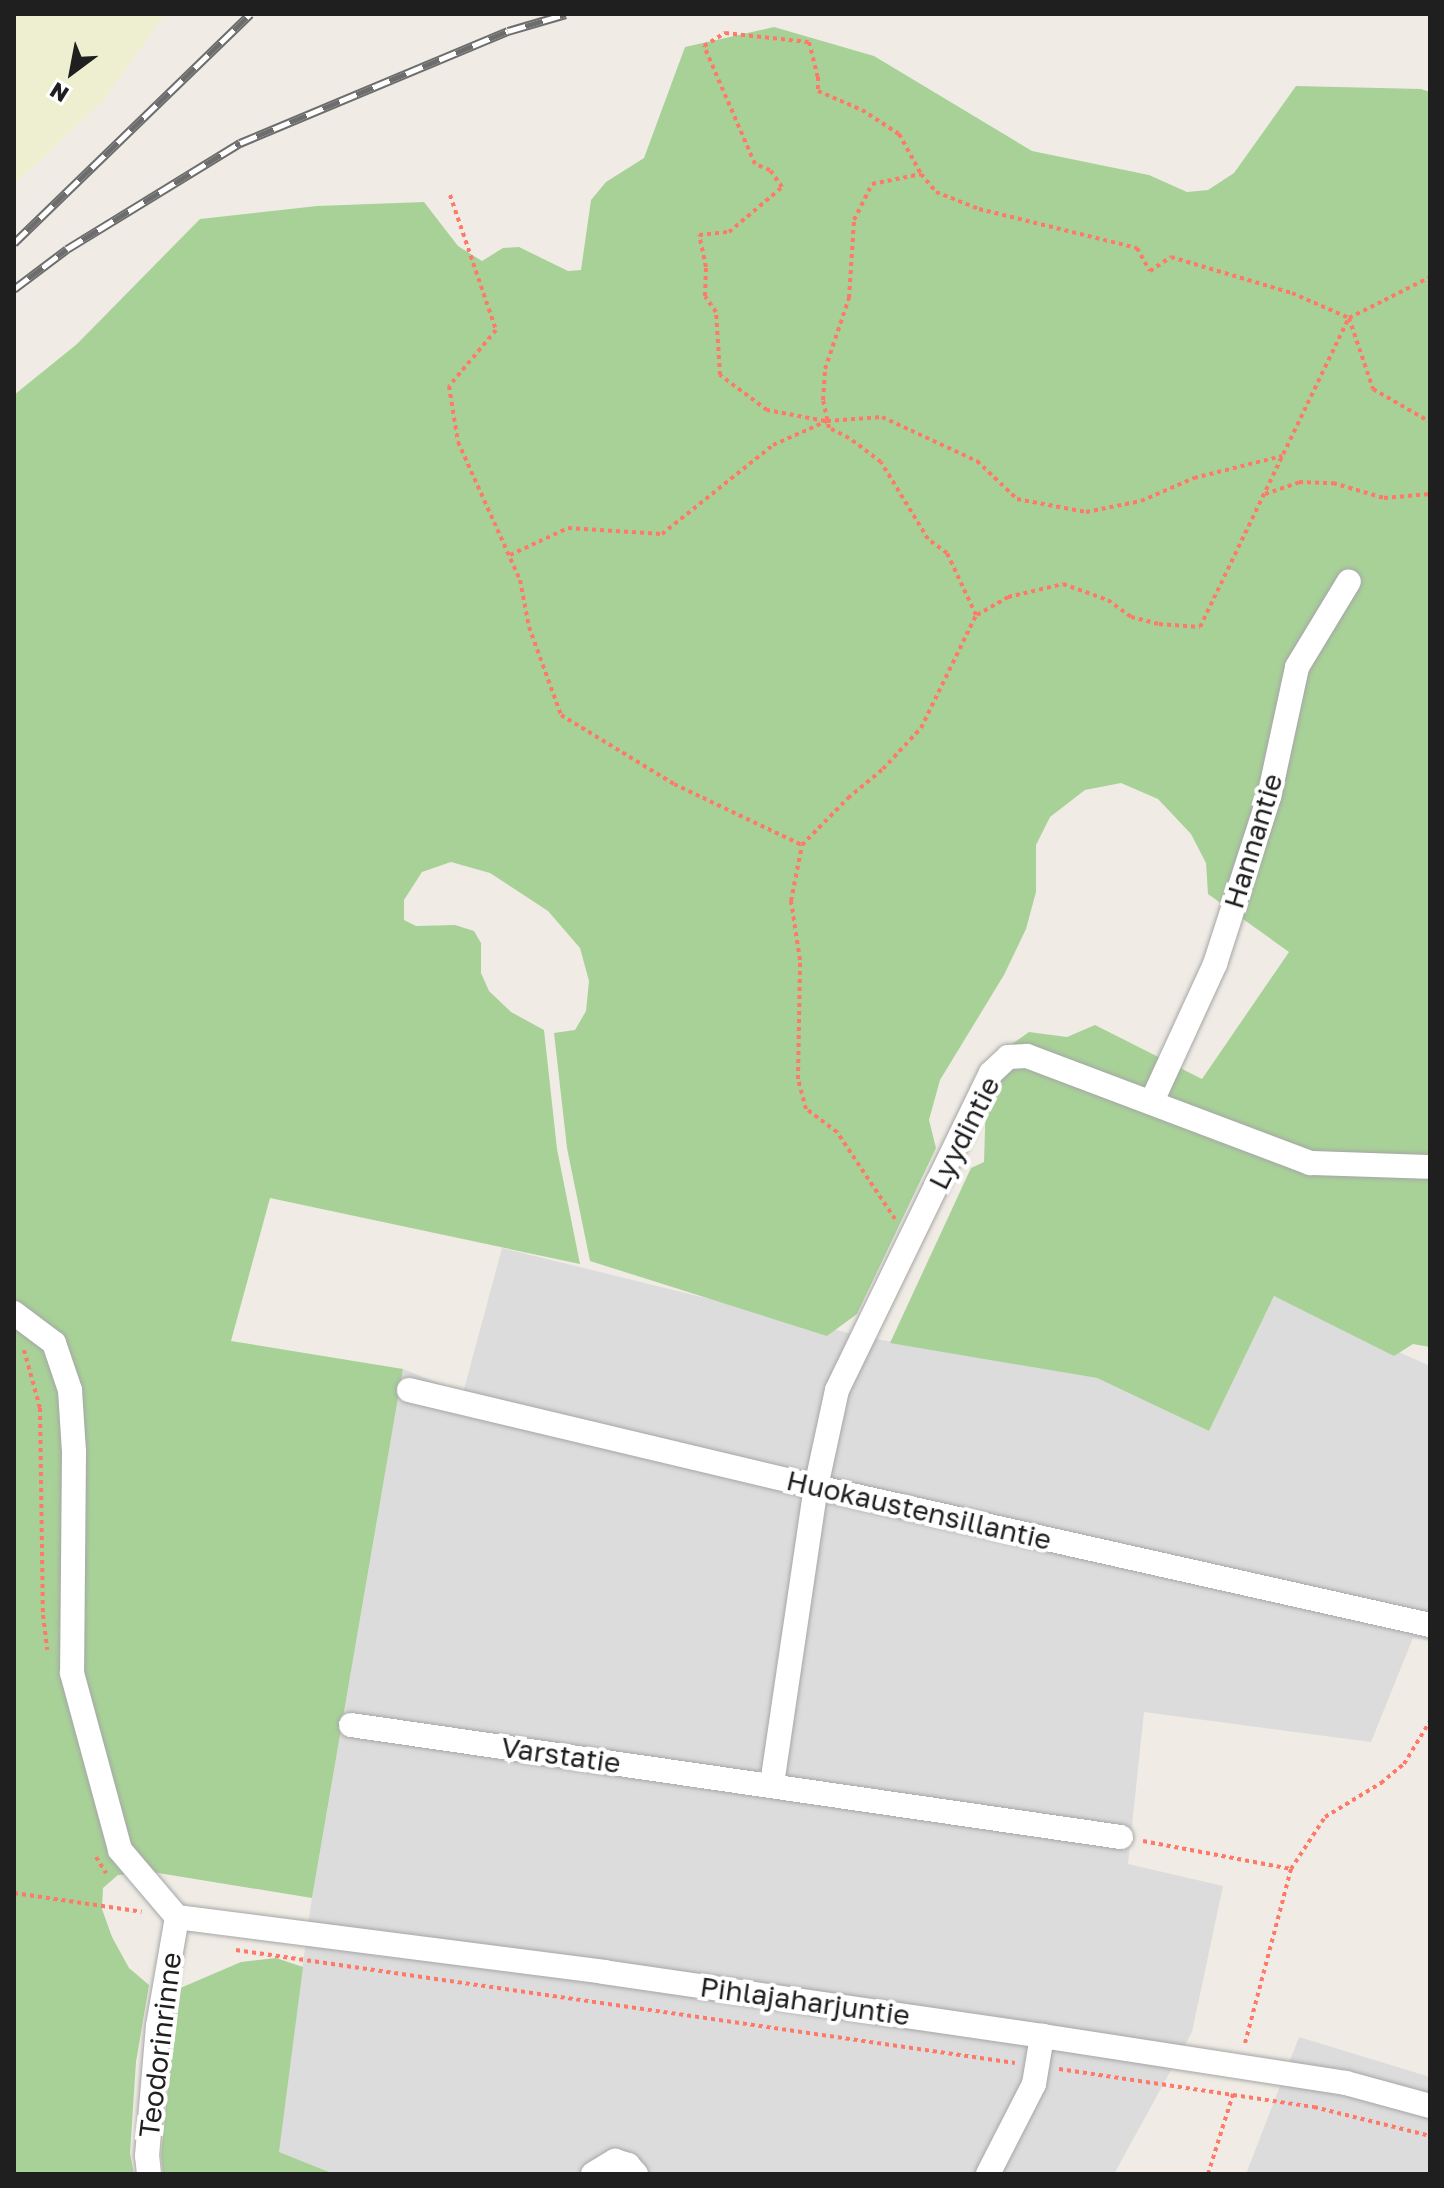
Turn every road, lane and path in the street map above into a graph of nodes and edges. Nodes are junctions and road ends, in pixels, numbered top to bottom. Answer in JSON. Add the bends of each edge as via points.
{"nodes":[{"id":1,"x":921,"y":174,"type":"junction"},
{"id":2,"x":450,"y":195,"type":"dead end"},
{"id":3,"x":1430,"y":277,"type":"edge"},
{"id":4,"x":1349,"y":318,"type":"junction"},
{"id":5,"x":827,"y":421,"type":"junction"},
{"id":6,"x":1430,"y":422,"type":"edge"},
{"id":7,"x":1282,"y":456,"type":"junction"},
{"id":8,"x":1264,"y":494,"type":"junction"},
{"id":9,"x":1430,"y":494,"type":"edge"},
{"id":10,"x":510,"y":555,"type":"junction"},
{"id":11,"x":1349,"y":581,"type":"dead end"},
{"id":12,"x":976,"y":615,"type":"junction"},
{"id":13,"x":802,"y":845,"type":"junction"},
{"id":14,"x":1152,"y":1101,"type":"junction"},
{"id":15,"x":1430,"y":1167,"type":"edge"},
{"id":16,"x":909,"y":1242,"type":"junction"},
{"id":17,"x":14,"y":1313,"type":"edge"},
{"id":18,"x":21,"y":1342,"type":"dead end"},
{"id":19,"x":409,"y":1390,"type":"dead end"},
{"id":20,"x":816,"y":1487,"type":"junction"},
{"id":21,"x":1430,"y":1625,"type":"edge"},
{"id":22,"x":48,"y":1655,"type":"dead end"},
{"id":23,"x":1430,"y":1721,"type":"edge"},
{"id":24,"x":351,"y":1725,"type":"dead end"},
{"id":25,"x":772,"y":1784,"type":"junction"},
{"id":26,"x":1121,"y":1837,"type":"joint"},
{"id":27,"x":95,"y":1851,"type":"dead end"},
{"id":28,"x":1291,"y":1869,"type":"junction"},
{"id":29,"x":108,"y":1874,"type":"dead end"},
{"id":30,"x":14,"y":1893,"type":"edge"},
{"id":31,"x":135,"y":1902,"type":"dead end"},
{"id":32,"x":144,"y":1912,"type":"junction"},
{"id":33,"x":175,"y":1927,"type":"junction"},
{"id":34,"x":232,"y":1950,"type":"dead end"},
{"id":35,"x":1042,"y":2036,"type":"junction"},
{"id":36,"x":1244,"y":2046,"type":"dead end"},
{"id":37,"x":1037,"y":2066,"type":"junction"},
{"id":38,"x":1233,"y":2094,"type":"junction"},
{"id":39,"x":1430,"y":2106,"type":"edge"},
{"id":40,"x":1430,"y":2136,"type":"edge"},
{"id":41,"x":149,"y":2174,"type":"edge"},
{"id":42,"x":593,"y":2174,"type":"edge"},
{"id":43,"x":636,"y":2174,"type":"edge"},
{"id":44,"x":988,"y":2174,"type":"edge"},
{"id":45,"x":1208,"y":2174,"type":"edge"}],
"edges":[{"from":1,"to":4,"type":"path","via":[[936,192],[979,209],[1137,248],[1150,271],[1171,257],[1292,293]]},
{"from":1,"to":5,"type":"path","via":[[872,184],[854,220],[849,298],[825,369]]},
{"from":1,"to":5,"type":"path","via":[[899,134],[818,91],[809,42],[725,33],[704,46],[755,164],[770,170],[782,187],[729,232],[699,235],[705,296],[716,312],[720,375],[767,410]]},
{"from":2,"to":10,"type":"path","via":[[496,330],[449,386],[458,442]]},
{"from":3,"to":4,"type":"path"},
{"from":4,"to":6,"type":"path","via":[[1373,389]]},
{"from":4,"to":7,"type":"path"},
{"from":5,"to":7,"type":"path","via":[[882,417],[977,461],[1017,499],[1086,512],[1141,501],[1194,478]]},
{"from":5,"to":10,"type":"path","via":[[773,445],[662,534],[568,528]]},
{"from":5,"to":12,"type":"path","via":[[829,428],[881,462],[928,539],[947,553]]},
{"from":7,"to":8,"type":"path"},
{"from":8,"to":9,"type":"path","via":[[1299,482],[1333,483],[1384,498]]},
{"from":8,"to":12,"type":"path","via":[[1200,627],[1131,617],[1108,600],[1063,584],[1008,597]]},
{"from":10,"to":13,"type":"path","via":[[561,715],[674,784]]},
{"from":11,"to":14,"type":"street","name":"Hannantie","via":[[1297,667],[1269,797],[1215,964]]},
{"from":12,"to":13,"type":"path","via":[[921,728]]},
{"from":13,"to":16,"type":"path","via":[[791,901],[800,960],[798,1079],[806,1109],[837,1132]]},
{"from":14,"to":15,"type":"street","name":"Lyydintie","via":[[1310,1163]]},
{"from":14,"to":16,"type":"street","name":"Lyydintie","via":[[1058,1065],[1008,1057],[991,1073]]},
{"from":16,"to":20,"type":"street","name":"Lyydintie","via":[[837,1390]]},
{"from":17,"to":33,"type":"street","via":[[54,1343],[70,1390],[72,1673],[120,1850]]},
{"from":18,"to":22,"type":"path","via":[[40,1408]]},
{"from":19,"to":20,"type":"street","name":"Huokaustensillantie"},
{"from":20,"to":21,"type":"street","name":"Huokaustensillantie"},
{"from":20,"to":25,"type":"street"},
{"from":23,"to":28,"type":"path","via":[[1404,1764],[1325,1817]]},
{"from":24,"to":25,"type":"street","name":"Varstatie"},
{"from":25,"to":26,"type":"street","name":"Varstatie"},
{"from":26,"to":28,"type":"path"},
{"from":27,"to":29,"type":"path","via":[[98,1865]]},
{"from":28,"to":36,"type":"path"},
{"from":30,"to":32,"type":"path"},
{"from":31,"to":32,"type":"path"},
{"from":32,"to":33,"type":"path"},
{"from":32,"to":33,"type":"path"},
{"from":33,"to":35,"type":"street","name":"Pihlajaharjuntie","via":[[604,1972]]},
{"from":33,"to":41,"type":"street","name":"Teodorinrinne","via":[[158,2026]]},
{"from":34,"to":37,"type":"path"},
{"from":35,"to":37,"type":"street"},
{"from":35,"to":39,"type":"street","name":"Pihlajaharjuntie","via":[[1346,2083]]},
{"from":37,"to":38,"type":"path"},
{"from":37,"to":44,"type":"street","via":[[1034,2084]]},
{"from":38,"to":40,"type":"path","via":[[1314,2107]]},
{"from":38,"to":45,"type":"path"},
{"from":42,"to":43,"type":"street","via":[[615,2161]]}]}
